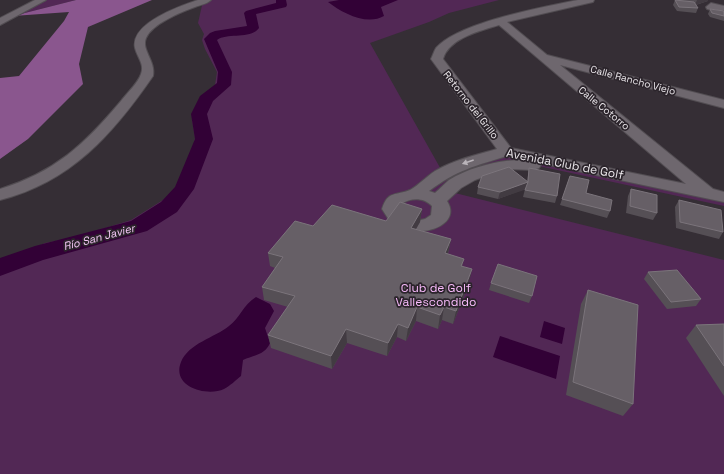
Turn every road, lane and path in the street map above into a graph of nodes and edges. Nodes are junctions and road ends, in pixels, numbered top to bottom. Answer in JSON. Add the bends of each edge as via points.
{"nodes":[{"id":1,"x":24,"y":0,"type":"edge"},
{"id":2,"x":35,"y":0,"type":"edge"},
{"id":3,"x":42,"y":0,"type":"edge"},
{"id":4,"x":207,"y":0,"type":"edge"},
{"id":5,"x":590,"y":0,"type":"edge"},
{"id":6,"x":12,"y":14,"type":"junction"},
{"id":7,"x":0,"y":18,"type":"edge"},
{"id":8,"x":500,"y":21,"type":"junction"},
{"id":9,"x":0,"y":22,"type":"edge"},
{"id":10,"x":0,"y":28,"type":"edge"},
{"id":11,"x":542,"y":57,"type":"junction"},
{"id":12,"x":724,"y":104,"type":"edge"},
{"id":13,"x":512,"y":158,"type":"junction"},
{"id":14,"x":415,"y":194,"type":"junction"},
{"id":15,"x":0,"y":195,"type":"edge"},
{"id":16,"x":717,"y":195,"type":"edge"},
{"id":17,"x":437,"y":201,"type":"junction"},
{"id":18,"x":724,"y":206,"type":"edge"},
{"id":19,"x":396,"y":219,"type":"edge"},
{"id":20,"x":418,"y":226,"type":"edge"}],
"edges":[{"from":1,"to":6,"type":"street"},
{"from":2,"to":6,"type":"street"},
{"from":3,"to":6,"type":"street"},
{"from":4,"to":15,"type":"street","via":[[182,8],[160,20],[144,33],[139,40],[148,63],[147,76],[89,145],[57,171],[20,189]]},
{"from":5,"to":8,"type":"street","name":"Retorno del Grillo"},
{"from":6,"to":7,"type":"street"},
{"from":6,"to":9,"type":"street"},
{"from":6,"to":10,"type":"street"},
{"from":8,"to":11,"type":"street","name":"Calle Cotorro"},
{"from":8,"to":13,"type":"street","name":"Retorno del Grillo","via":[[450,42],[440,50],[437,59]]},
{"from":11,"to":12,"type":"street","name":"Calle Rancho Viejo"},
{"from":11,"to":16,"type":"street","name":"Calle Cotorro"},
{"from":13,"to":14,"type":"street","name":"Avenida Club de Golf","one_way":true,"via":[[489,155],[457,166]]},
{"from":13,"to":16,"type":"street","name":"Avenida Club de Golf"},
{"from":13,"to":17,"type":"street","name":"Avenida Club de Golf","via":[[455,184]]},
{"from":13,"to":18,"type":"street","name":"Avenida Club de Golf"},
{"from":14,"to":17,"type":"street"},
{"from":14,"to":19,"type":"street","name":"Avenida Club de Golf","via":[[406,194],[394,201],[391,206]]},
{"from":17,"to":20,"type":"street","via":[[441,206],[440,217],[435,222]]}]}
